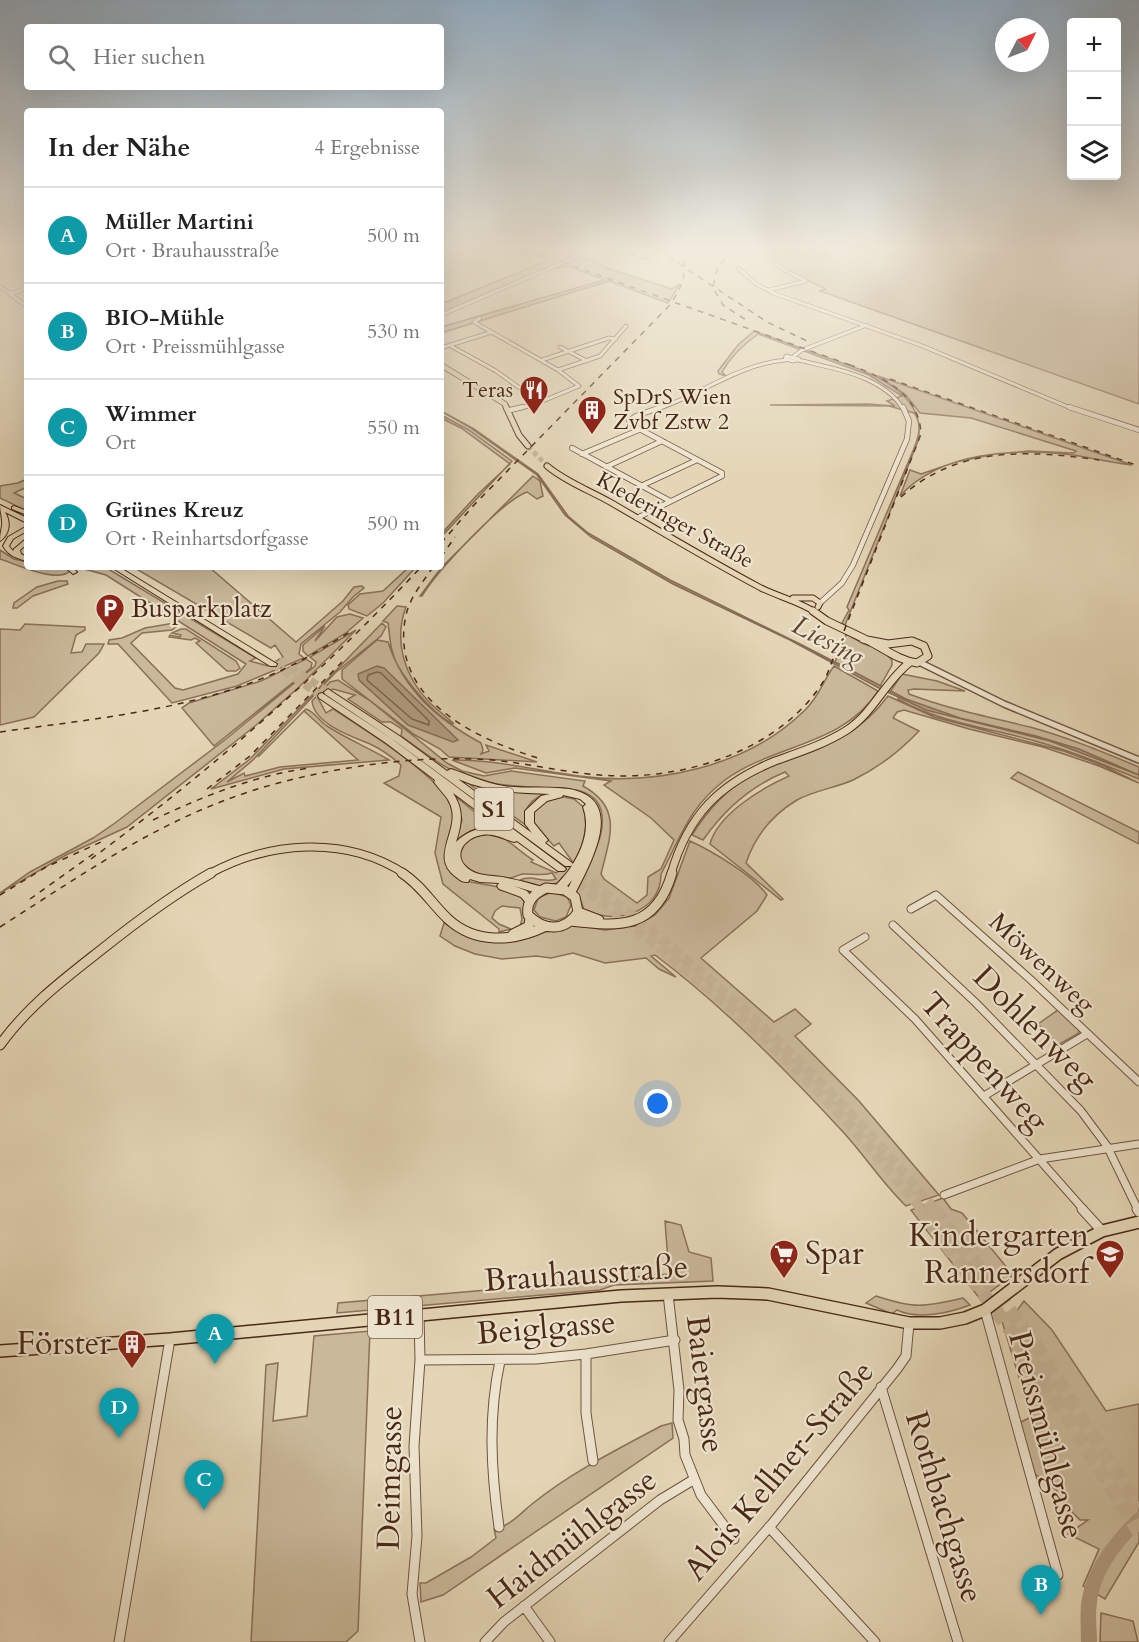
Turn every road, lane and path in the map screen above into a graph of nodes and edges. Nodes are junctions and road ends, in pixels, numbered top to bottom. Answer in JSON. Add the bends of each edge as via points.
{"nodes":[{"id":1,"x":626,"y":326,"type":"dead end"},
{"id":2,"x":482,"y":327,"type":"edge"},
{"id":3,"x":864,"y":327,"type":"edge"},
{"id":4,"x":872,"y":327,"type":"edge"},
{"id":5,"x":492,"y":332,"type":"junction"},
{"id":6,"x":616,"y":339,"type":"junction"},
{"id":7,"x":449,"y":345,"type":"junction"},
{"id":8,"x":444,"y":347,"type":"edge"},
{"id":9,"x":560,"y":347,"type":"dead end"},
{"id":10,"x":569,"y":351,"type":"junction"},
{"id":11,"x":796,"y":358,"type":"junction"},
{"id":12,"x":542,"y":360,"type":"junction"},
{"id":13,"x":587,"y":361,"type":"junction"},
{"id":14,"x":444,"y":367,"type":"edge"},
{"id":15,"x":558,"y":370,"type":"junction"},
{"id":16,"x":539,"y":402,"type":"junction"},
{"id":17,"x":510,"y":410,"type":"junction"},
{"id":18,"x":641,"y":429,"type":"junction"},
{"id":19,"x":1139,"y":430,"type":"edge"},
{"id":20,"x":662,"y":441,"type":"junction"},
{"id":21,"x":528,"y":446,"type":"tunnel mouth"},
{"id":22,"x":572,"y":448,"type":"dead end"},
{"id":23,"x":582,"y":454,"type":"junction"},
{"id":24,"x":697,"y":460,"type":"junction"},
{"id":25,"x":547,"y":466,"type":"tunnel mouth"},
{"id":26,"x":606,"y":467,"type":"junction"},
{"id":27,"x":641,"y":486,"type":"junction"},
{"id":28,"x":0,"y":501,"type":"edge"},
{"id":29,"x":670,"y":501,"type":"junction"},
{"id":30,"x":0,"y":509,"type":"edge"},
{"id":31,"x":24,"y":513,"type":"edge"},
{"id":32,"x":637,"y":518,"type":"junction"},
{"id":33,"x":24,"y":520,"type":"edge"},
{"id":34,"x":24,"y":529,"type":"edge"},
{"id":35,"x":0,"y":539,"type":"edge"},
{"id":36,"x":24,"y":543,"type":"edge"},
{"id":37,"x":0,"y":548,"type":"edge"},
{"id":38,"x":23,"y":559,"type":"edge"},
{"id":39,"x":119,"y":570,"type":"edge"},
{"id":40,"x":130,"y":570,"type":"edge"},
{"id":41,"x":827,"y":595,"type":"junction"},
{"id":42,"x":808,"y":602,"type":"junction"},
{"id":43,"x":819,"y":605,"type":"junction"},
{"id":44,"x":820,"y":616,"type":"junction"},
{"id":45,"x":891,"y":648,"type":"junction"},
{"id":46,"x":927,"y":657,"type":"junction"},
{"id":47,"x":919,"y":662,"type":"junction"},
{"id":48,"x":897,"y":667,"type":"junction"},
{"id":49,"x":949,"y":676,"type":"junction"},
{"id":50,"x":325,"y":694,"type":"tunnel mouth"},
{"id":51,"x":1139,"y":760,"type":"edge"},
{"id":52,"x":434,"y":769,"type":"junction"},
{"id":53,"x":537,"y":851,"type":"junction"},
{"id":54,"x":554,"y":853,"type":"junction"},
{"id":55,"x":669,"y":881,"type":"junction"},
{"id":56,"x":559,"y":888,"type":"junction"},
{"id":57,"x":540,"y":890,"type":"junction"},
{"id":58,"x":571,"y":893,"type":"junction"},
{"id":59,"x":529,"y":900,"type":"junction"},
{"id":60,"x":911,"y":909,"type":"dead end"},
{"id":61,"x":578,"y":912,"type":"junction"},
{"id":62,"x":530,"y":917,"type":"junction"},
{"id":63,"x":572,"y":921,"type":"junction"},
{"id":64,"x":893,"y":925,"type":"dead end"},
{"id":65,"x":544,"y":927,"type":"junction"},
{"id":66,"x":865,"y":937,"type":"dead end"},
{"id":67,"x":497,"y":938,"type":"junction"},
{"id":68,"x":1088,"y":1034,"type":"junction"},
{"id":69,"x":0,"y":1045,"type":"edge"},
{"id":70,"x":1035,"y":1064,"type":"junction"},
{"id":71,"x":1139,"y":1082,"type":"edge"},
{"id":72,"x":984,"y":1096,"type":"junction"},
{"id":73,"x":1139,"y":1144,"type":"edge"},
{"id":74,"x":1108,"y":1149,"type":"junction"},
{"id":75,"x":1040,"y":1159,"type":"junction"},
{"id":76,"x":944,"y":1195,"type":"dead end"},
{"id":77,"x":1139,"y":1212,"type":"edge"},
{"id":78,"x":1139,"y":1222,"type":"edge"},
{"id":79,"x":1102,"y":1231,"type":"junction"},
{"id":80,"x":668,"y":1293,"type":"junction"},
{"id":81,"x":985,"y":1310,"type":"junction"},
{"id":82,"x":419,"y":1314,"type":"junction"},
{"id":83,"x":909,"y":1323,"type":"junction"},
{"id":84,"x":170,"y":1338,"type":"junction"},
{"id":85,"x":675,"y":1340,"type":"junction"},
{"id":86,"x":3,"y":1350,"type":"edge"},
{"id":87,"x":586,"y":1354,"type":"junction"},
{"id":88,"x":420,"y":1360,"type":"junction"},
{"id":89,"x":500,"y":1361,"type":"junction"},
{"id":90,"x":881,"y":1387,"type":"junction"},
{"id":91,"x":593,"y":1461,"type":"dead end"},
{"id":92,"x":693,"y":1480,"type":"junction"},
{"id":93,"x":499,"y":1527,"type":"dead end"},
{"id":94,"x":769,"y":1527,"type":"junction"},
{"id":95,"x":734,"y":1539,"type":"dead end"},
{"id":96,"x":1058,"y":1575,"type":"dead end"},
{"id":97,"x":524,"y":1606,"type":"junction"},
{"id":98,"x":672,"y":1641,"type":"edge"},
{"id":99,"x":119,"y":1642,"type":"edge"},
{"id":100,"x":420,"y":1642,"type":"edge"},
{"id":101,"x":485,"y":1642,"type":"edge"},
{"id":102,"x":550,"y":1642,"type":"edge"},
{"id":103,"x":875,"y":1642,"type":"edge"},
{"id":104,"x":958,"y":1642,"type":"edge"}],
"edges":[{"from":1,"to":6,"type":"street"},
{"from":2,"to":5,"type":"street"},
{"from":3,"to":11,"type":"street","via":[[802,350]]},
{"from":4,"to":19,"type":"street","via":[[1051,400]]},
{"from":5,"to":7,"type":"street"},
{"from":5,"to":12,"type":"street"},
{"from":6,"to":10,"type":"street"},
{"from":6,"to":13,"type":"street","via":[[600,356]]},
{"from":7,"to":8,"type":"street"},
{"from":7,"to":16,"type":"street","via":[[496,371]]},
{"from":9,"to":10,"type":"street"},
{"from":10,"to":12,"type":"street"},
{"from":10,"to":13,"type":"street"},
{"from":11,"to":18,"type":"street","via":[[786,356],[786,360],[769,362],[722,379],[675,403],[631,417],[629,421]]},
{"from":11,"to":41,"type":"street","via":[[876,385],[900,404],[909,423],[907,439],[853,566],[842,583]]},
{"from":12,"to":15,"type":"street"},
{"from":13,"to":15,"type":"street"},
{"from":14,"to":17,"type":"main road"},
{"from":15,"to":16,"type":"street","via":[[579,386]]},
{"from":16,"to":17,"type":"street"},
{"from":17,"to":21,"type":"main road","via":[[519,435]]},
{"from":18,"to":20,"type":"street"},
{"from":18,"to":23,"type":"street"},
{"from":20,"to":24,"type":"street"},
{"from":20,"to":26,"type":"street"},
{"from":22,"to":23,"type":"street"},
{"from":23,"to":26,"type":"street"},
{"from":24,"to":27,"type":"street"},
{"from":24,"to":29,"type":"street","via":[[722,476]]},
{"from":25,"to":32,"type":"main road","name":"Klederinger Straße","via":[[560,477]]},
{"from":26,"to":27,"type":"street"},
{"from":27,"to":29,"type":"street"},
{"from":28,"to":31,"type":"highway"},
{"from":29,"to":32,"type":"street"},
{"from":30,"to":33,"type":"highway"},
{"from":30,"to":35,"type":"highway","via":[[6,525]]},
{"from":32,"to":42,"type":"main road","name":"Klederinger Straße","via":[[769,592]]},
{"from":34,"to":38,"type":"highway","via":[[10,538],[6,546]]},
{"from":36,"to":38,"type":"highway","via":[[16,550]]},
{"from":37,"to":38,"type":"highway"},
{"from":39,"to":40,"type":"highway","via":[[276,662]]},
{"from":41,"to":42,"type":"street"},
{"from":41,"to":43,"type":"street"},
{"from":42,"to":43,"type":"main road"},
{"from":42,"to":43,"type":"main road"},
{"from":42,"to":44,"type":"main road","name":"Klederinger Straße"},
{"from":43,"to":44,"type":"main road"},
{"from":44,"to":45,"type":"main road","name":"Klederinger Straße","via":[[863,639]]},
{"from":45,"to":46,"type":"main road","via":[[901,640],[916,642],[926,648]]},
{"from":45,"to":48,"type":"main road"},
{"from":46,"to":47,"type":"main road"},
{"from":46,"to":49,"type":"street"},
{"from":47,"to":48,"type":"main road"},
{"from":47,"to":49,"type":"street"},
{"from":48,"to":55,"type":"main road","via":[[867,714],[846,731],[761,766],[723,788],[690,828]]},
{"from":49,"to":51,"type":"street"},
{"from":50,"to":52,"type":"highway","number":"S1"},
{"from":52,"to":53,"type":"highway","number":"S1"},
{"from":52,"to":54,"type":"highway","number":"S1"},
{"from":52,"to":58,"type":"highway","via":[[513,790],[569,791],[589,801],[595,808],[596,834]]},
{"from":52,"to":59,"type":"highway","via":[[438,782],[457,809],[457,828],[449,850],[451,867],[466,879],[511,888]]},
{"from":53,"to":54,"type":"highway","number":"S1","via":[[565,867]]},
{"from":53,"to":57,"type":"highway","via":[[504,834],[484,831],[463,840],[455,855],[458,865],[470,875]]},
{"from":54,"to":56,"type":"highway","via":[[533,828],[529,811],[544,798],[555,795],[577,798],[590,810],[590,832],[578,865]]},
{"from":55,"to":61,"type":"main road","via":[[654,903],[630,919],[601,921]]},
{"from":55,"to":63,"type":"main road","via":[[660,903],[640,920],[615,926]]},
{"from":56,"to":57,"type":"main road"},
{"from":56,"to":58,"type":"main road"},
{"from":57,"to":59,"type":"main road"},
{"from":58,"to":61,"type":"main road","via":[[578,902]]},
{"from":59,"to":62,"type":"main road"},
{"from":60,"to":68,"type":"street","name":"Möwenweg","via":[[936,895]]},
{"from":61,"to":63,"type":"main road"},
{"from":62,"to":65,"type":"main road"},
{"from":62,"to":67,"type":"main road","via":[[529,926],[520,932]]},
{"from":63,"to":65,"type":"main road","via":[[559,927]]},
{"from":64,"to":70,"type":"street","name":"Dohlenweg"},
{"from":65,"to":67,"type":"main road","via":[[521,936]]},
{"from":66,"to":72,"type":"street","name":"Trappenweg","via":[[843,950],[915,1019]]},
{"from":67,"to":69,"type":"main road","via":[[459,927],[418,884],[382,860],[339,848],[271,850],[225,864],[164,900],[49,992]]},
{"from":68,"to":70,"type":"street"},
{"from":68,"to":71,"type":"street","name":"Möwenweg"},
{"from":70,"to":72,"type":"street"},
{"from":70,"to":74,"type":"street","name":"Dohlenweg","via":[[1082,1111]]},
{"from":72,"to":75,"type":"street","name":"Trappenweg"},
{"from":73,"to":74,"type":"street"},
{"from":74,"to":75,"type":"street"},
{"from":74,"to":77,"type":"street","name":"Dohlenweg"},
{"from":75,"to":76,"type":"street"},
{"from":75,"to":79,"type":"street","name":"Trappenweg"},
{"from":78,"to":79,"type":"main road","name":"Brauhausstraße","number":"B11"},
{"from":79,"to":81,"type":"main road","name":"Brauhausstraße","number":"B11","via":[[1058,1254]]},
{"from":80,"to":82,"type":"main road","name":"Brauhausstraße","number":"B11"},
{"from":80,"to":83,"type":"main road","name":"Brauhausstraße","number":"B11","via":[[768,1294]]},
{"from":80,"to":85,"type":"street","name":"Baiergasse"},
{"from":81,"to":83,"type":"main road","name":"Brauhausstraße","number":"B11","via":[[952,1321]]},
{"from":81,"to":96,"type":"street","name":"Preissmühlgasse"},
{"from":82,"to":84,"type":"main road","name":"Brauhausstraße","number":"B11"},
{"from":82,"to":88,"type":"street","name":"Deimgasse"},
{"from":83,"to":90,"type":"street","name":"Alois Kellner-Straße","via":[[906,1356]]},
{"from":84,"to":86,"type":"main road","name":"Brauhausstraße","number":"B11"},
{"from":84,"to":99,"type":"street"},
{"from":85,"to":87,"type":"street","name":"Beiglgasse"},
{"from":85,"to":92,"type":"street","name":"Baiergasse","via":[[678,1420]]},
{"from":87,"to":89,"type":"street","name":"Beiglgasse"},
{"from":87,"to":91,"type":"street","via":[[586,1413]]},
{"from":88,"to":89,"type":"street","name":"Beiglgasse"},
{"from":88,"to":100,"type":"street","name":"Deimgasse","via":[[414,1446],[417,1536],[412,1594]]},
{"from":89,"to":93,"type":"street","via":[[489,1433]]},
{"from":90,"to":94,"type":"street","name":"Alois Kellner-Straße"},
{"from":90,"to":104,"type":"street","name":"Rothbachgasse"},
{"from":92,"to":95,"type":"street","name":"Baiergasse"},
{"from":92,"to":97,"type":"street","name":"Haidmühlgasse","via":[[660,1500]]},
{"from":94,"to":98,"type":"street","name":"Alois Kellner-Straße"},
{"from":94,"to":103,"type":"street"},
{"from":97,"to":101,"type":"street","name":"Haidmühlgasse"},
{"from":97,"to":102,"type":"street"}]}
